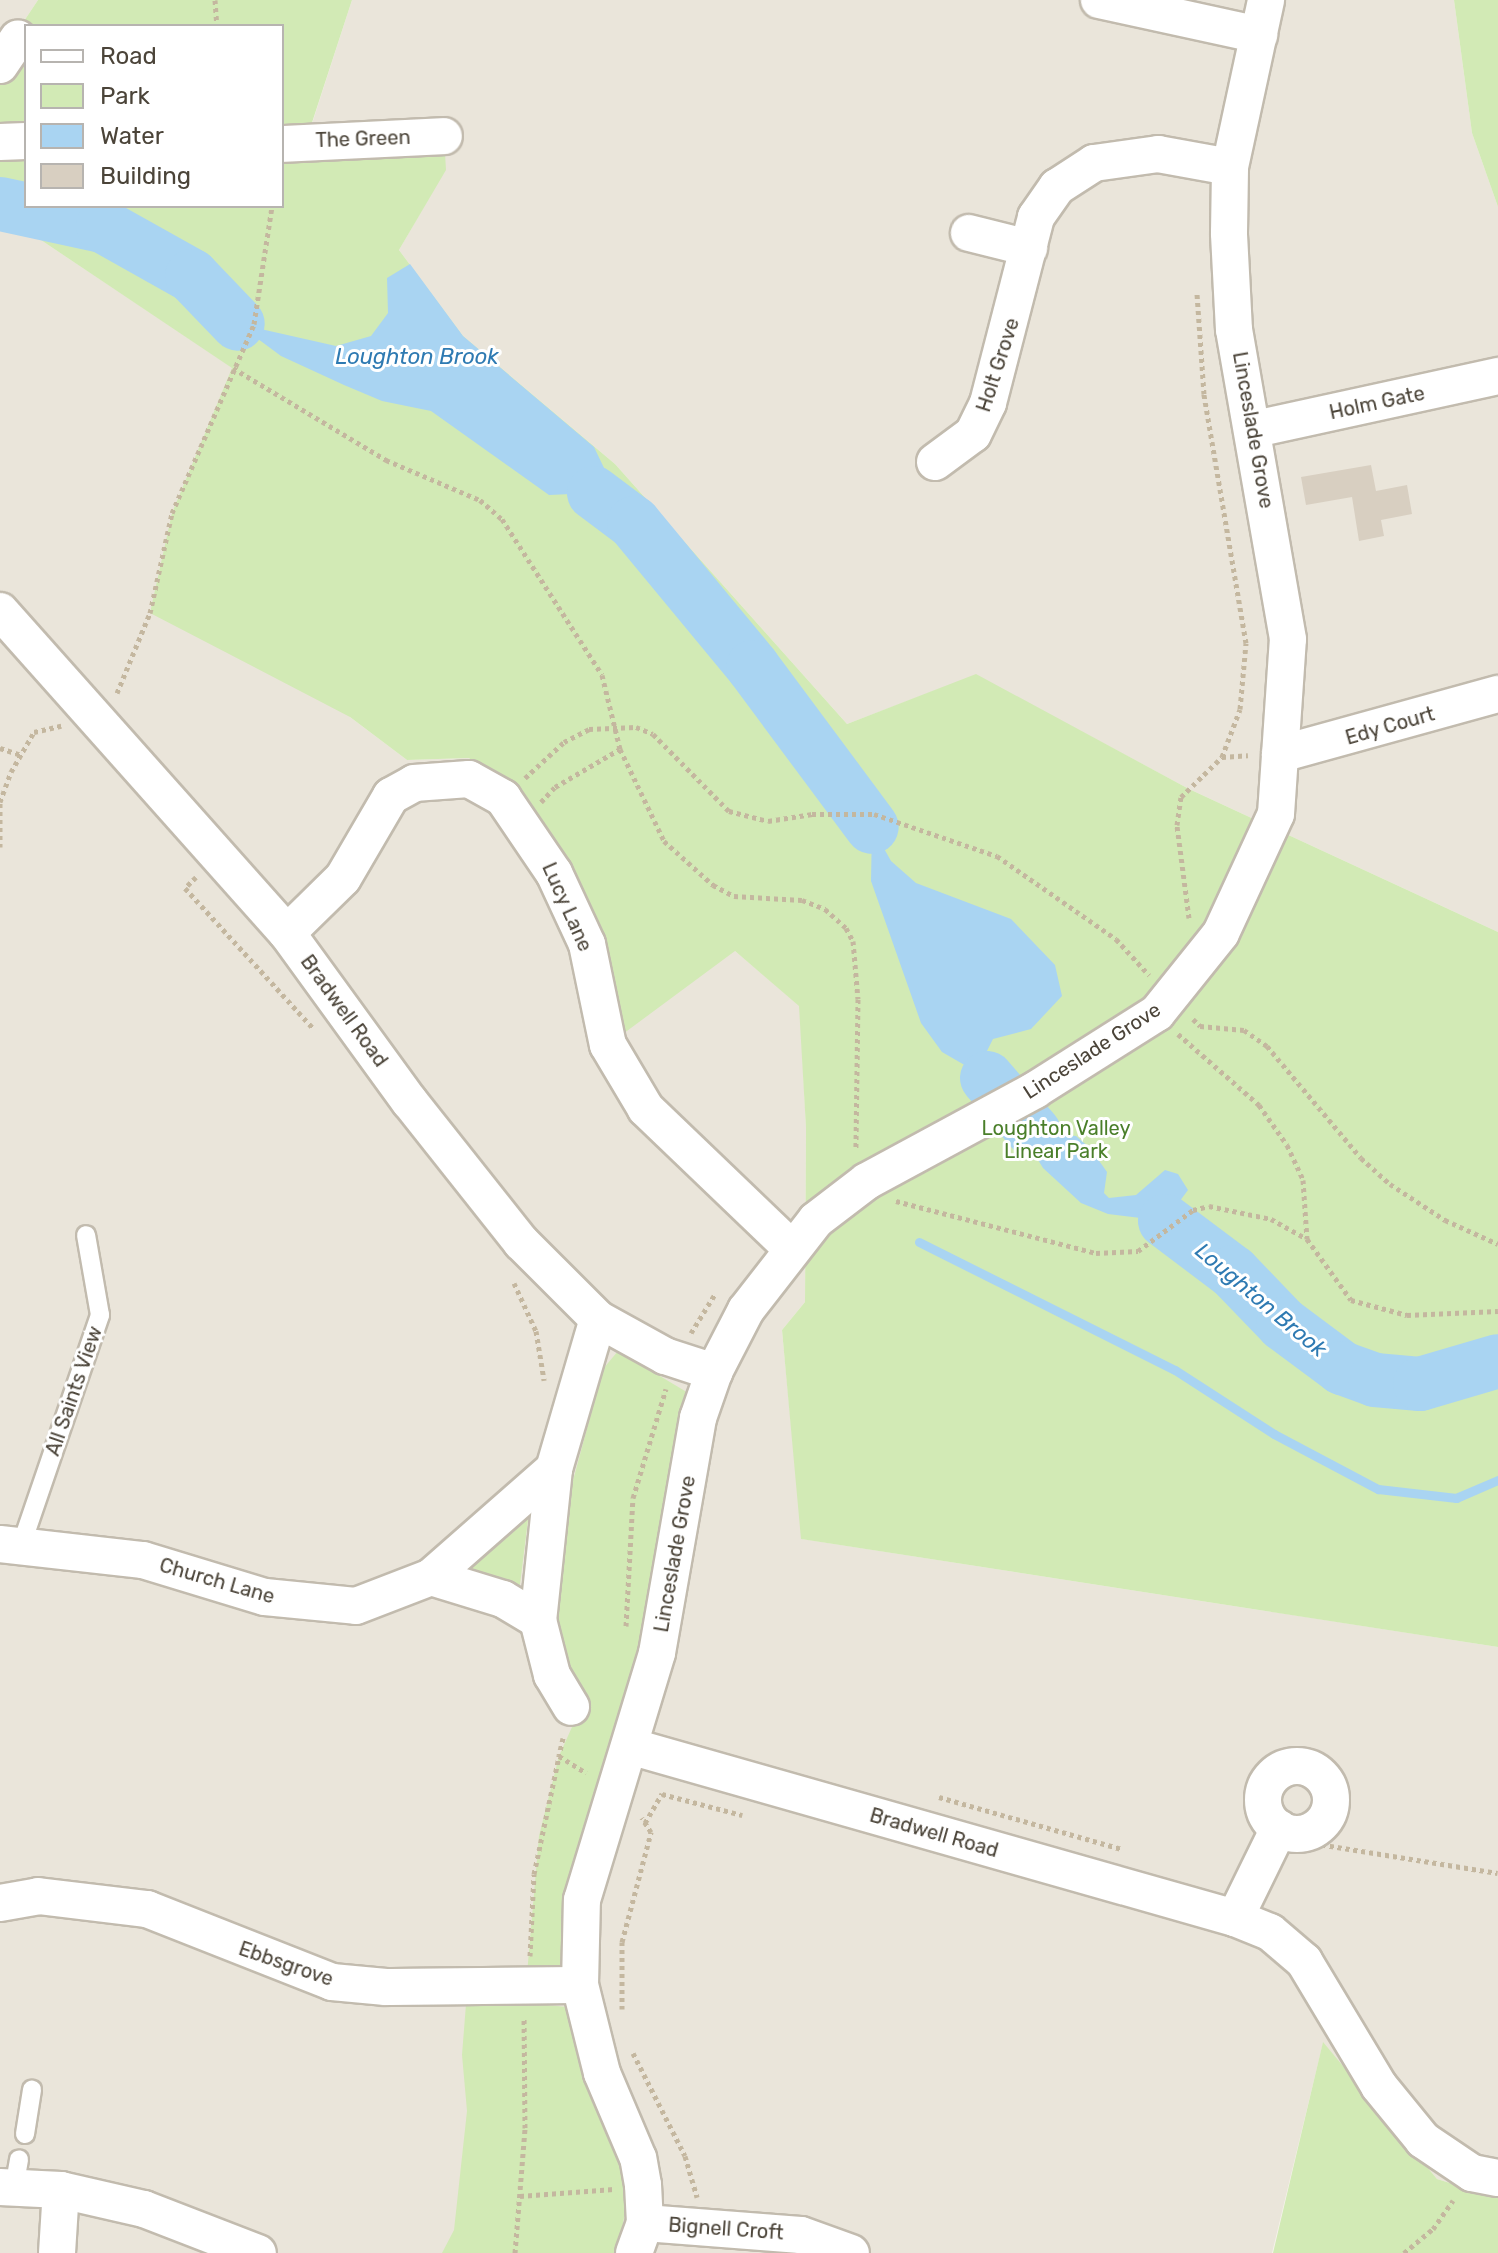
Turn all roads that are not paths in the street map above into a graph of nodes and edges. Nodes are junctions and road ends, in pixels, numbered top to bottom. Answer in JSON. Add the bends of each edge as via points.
{"nodes":[{"id":1,"x":1099,"y":0,"type":"edge"},
{"id":2,"x":1266,"y":0,"type":"edge"},
{"id":3,"x":1259,"y":35,"type":"junction"},
{"id":4,"x":444,"y":136,"type":"dead end"},
{"id":5,"x":24,"y":141,"type":"edge"},
{"id":6,"x":0,"y":142,"type":"edge"},
{"id":7,"x":284,"y":144,"type":"edge"},
{"id":8,"x":1230,"y":167,"type":"junction"},
{"id":9,"x":969,"y":233,"type":"dead end"},
{"id":10,"x":1029,"y":248,"type":"junction"},
{"id":11,"x":1498,"y":376,"type":"edge"},
{"id":12,"x":1255,"y":429,"type":"junction"},
{"id":13,"x":935,"y":462,"type":"dead end"},
{"id":14,"x":0,"y":611,"type":"edge"},
{"id":15,"x":1498,"y":694,"type":"edge"},
{"id":16,"x":1280,"y":754,"type":"junction"},
{"id":17,"x":287,"y":933,"type":"junction"},
{"id":18,"x":86,"y":1235,"type":"dead end"},
{"id":19,"x":791,"y":1248,"type":"junction"},
{"id":20,"x":598,"y":1319,"type":"junction"},
{"id":21,"x":714,"y":1372,"type":"junction"},
{"id":22,"x":554,"y":1469,"type":"junction"},
{"id":23,"x":11,"y":1544,"type":"edge"},
{"id":24,"x":431,"y":1577,"type":"junction"},
{"id":25,"x":538,"y":1620,"type":"junction"},
{"id":26,"x":571,"y":1707,"type":"road end"},
{"id":27,"x":633,"y":1747,"type":"junction"},
{"id":28,"x":1277,"y":1832,"type":"road end"},
{"id":29,"x":0,"y":1903,"type":"edge"},
{"id":30,"x":1235,"y":1918,"type":"junction"},
{"id":31,"x":580,"y":1985,"type":"junction"},
{"id":32,"x":32,"y":2090,"type":"dead end"},
{"id":33,"x":25,"y":2134,"type":"dead end"},
{"id":34,"x":1485,"y":2175,"type":"edge"},
{"id":35,"x":11,"y":2178,"type":"edge"},
{"id":36,"x":61,"y":2190,"type":"junction"},
{"id":37,"x":640,"y":2238,"type":"edge"},
{"id":38,"x":57,"y":2253,"type":"edge"},
{"id":39,"x":258,"y":2253,"type":"edge"},
{"id":40,"x":851,"y":2253,"type":"edge"}],
"edges":[{"from":1,"to":3,"type":"street"},
{"from":2,"to":3,"type":"street","name":"Linceslade Grove"},
{"from":3,"to":8,"type":"street","name":"Linceslade Grove"},
{"from":4,"to":7,"type":"street","name":"The Green"},
{"from":5,"to":6,"type":"street"},
{"from":8,"to":10,"type":"street","name":"Holt Grove","via":[[1158,154],[1094,163],[1057,187],[1036,217]]},
{"from":8,"to":12,"type":"street","name":"Linceslade Grove","via":[[1234,330]]},
{"from":9,"to":10,"type":"street"},
{"from":10,"to":13,"type":"street","name":"Holt Grove","via":[[988,403],[973,434]]},
{"from":11,"to":12,"type":"street","name":"Holm Gate"},
{"from":12,"to":16,"type":"street","name":"Linceslade Grove","via":[[1288,639]]},
{"from":14,"to":17,"type":"street","name":"Bradwell Road","via":[[100,717]]},
{"from":15,"to":16,"type":"street","name":"Edy Court"},
{"from":16,"to":19,"type":"street","name":"Linceslade Grove","via":[[1271,827],[1221,933],[1071,1069],[867,1181],[816,1220]]},
{"from":17,"to":19,"type":"street","name":"Lucy Lane","via":[[343,878],[391,796],[414,783],[469,779],[513,810],[587,944],[608,1045],[646,1109]]},
{"from":17,"to":20,"type":"street","name":"Bradwell Road","via":[[511,1230]]},
{"from":18,"to":23,"type":"lane","name":"All Saints View","via":[[100,1315]]},
{"from":19,"to":21,"type":"street","name":"Linceslade Grove","via":[[746,1310]]},
{"from":20,"to":21,"type":"street","name":"Bradwell Road","via":[[665,1356]]},
{"from":20,"to":22,"type":"street"},
{"from":21,"to":27,"type":"street","name":"Linceslade Grove","via":[[698,1418],[657,1653]]},
{"from":22,"to":24,"type":"street","name":"Church Lane"},
{"from":22,"to":25,"type":"street"},
{"from":23,"to":24,"type":"street","name":"Church Lane","via":[[143,1560],[265,1597],[310,1604],[356,1606]]},
{"from":24,"to":25,"type":"street","via":[[503,1599]]},
{"from":25,"to":26,"type":"street","via":[[552,1675]]},
{"from":27,"to":30,"type":"street","name":"Bradwell Road"},
{"from":27,"to":31,"type":"street","name":"Linceslade Grove","via":[[582,1900]]},
{"from":28,"to":30,"type":"street"},
{"from":29,"to":31,"type":"street","name":"Ebbsgrove","via":[[38,1896],[147,1909],[332,1982],[386,1987]]},
{"from":30,"to":34,"type":"street","name":"Bradwell Road","via":[[1270,1932],[1304,1961],[1379,2086],[1423,2140]]},
{"from":31,"to":37,"type":"street","name":"Linceslade Grove","via":[[602,2073],[638,2158],[643,2185]]},
{"from":32,"to":33,"type":"lane"},
{"from":35,"to":36,"type":"street"},
{"from":36,"to":38,"type":"street"},
{"from":36,"to":39,"type":"street","via":[[144,2209]]},
{"from":37,"to":40,"type":"street","name":"Bignell Croft","via":[[697,2229],[801,2235]]}]}
